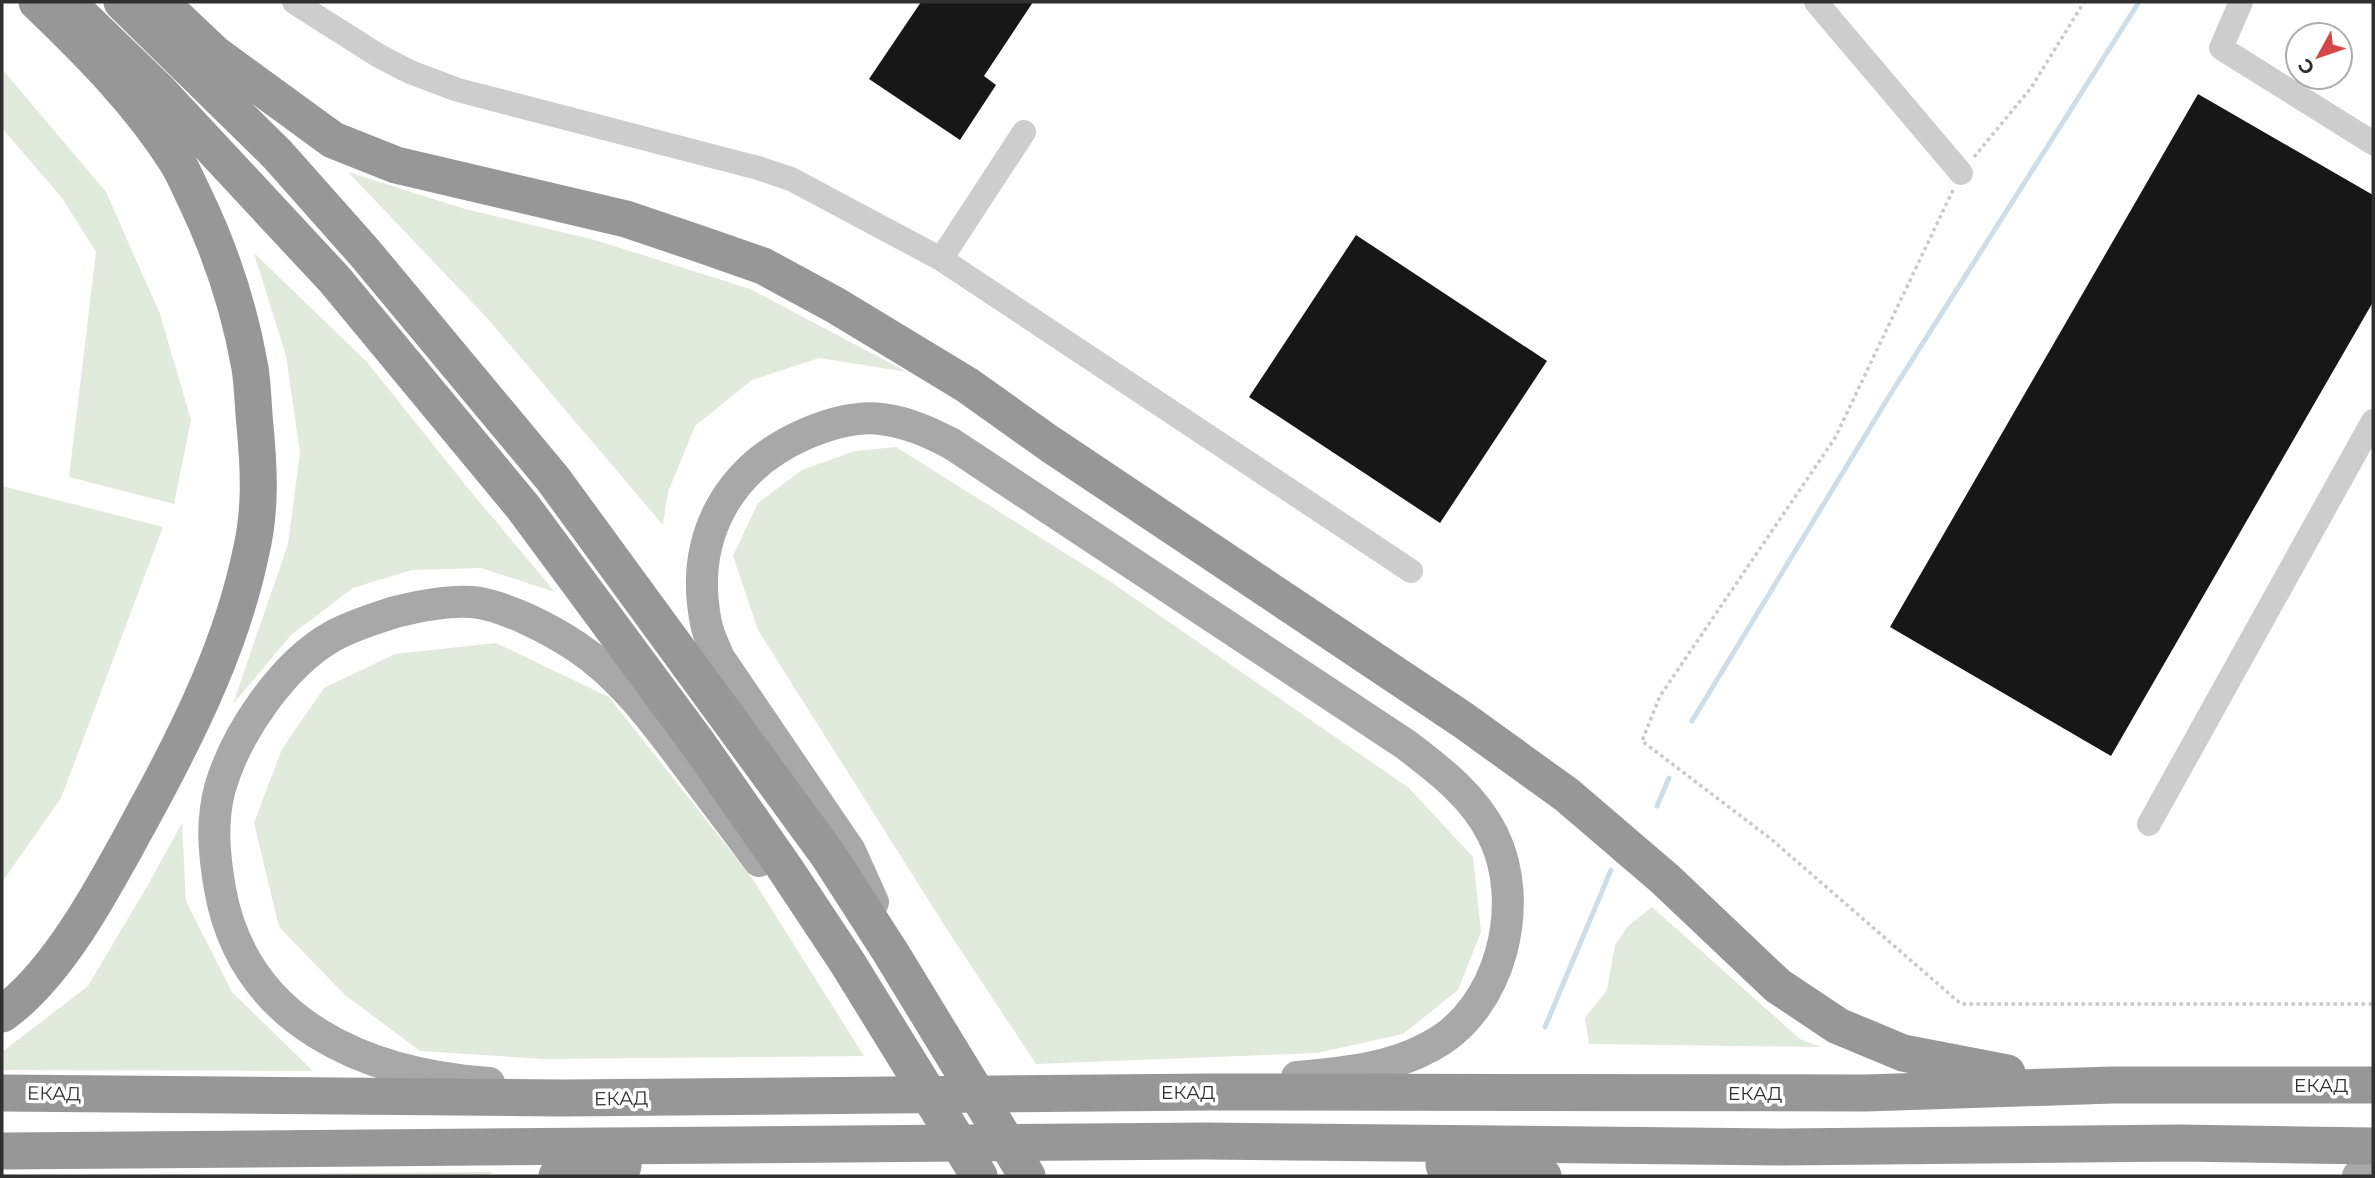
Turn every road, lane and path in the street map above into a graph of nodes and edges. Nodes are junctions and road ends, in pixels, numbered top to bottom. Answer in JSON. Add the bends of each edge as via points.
{"nodes":[{"id":1,"x":37,"y":2,"type":"edge"},
{"id":2,"x":67,"y":2,"type":"edge"},
{"id":3,"x":122,"y":2,"type":"edge"},
{"id":4,"x":160,"y":2,"type":"edge"},
{"id":5,"x":294,"y":2,"type":"edge"},
{"id":6,"x":1816,"y":2,"type":"edge"},
{"id":7,"x":2084,"y":2,"type":"edge"},
{"id":8,"x":2241,"y":2,"type":"edge"},
{"id":9,"x":1024,"y":132,"type":"dead end"},
{"id":10,"x":2373,"y":143,"type":"edge"},
{"id":11,"x":1961,"y":173,"type":"junction"},
{"id":12,"x":941,"y":260,"type":"junction"},
{"id":13,"x":2373,"y":421,"type":"edge"},
{"id":14,"x":1411,"y":571,"type":"dead end"},
{"id":15,"x":2149,"y":824,"type":"dead end"},
{"id":16,"x":848,"y":962,"type":"junction"},
{"id":17,"x":900,"y":967,"type":"junction"},
{"id":18,"x":2373,"y":1004,"type":"edge"},
{"id":19,"x":2,"y":1014,"type":"edge"},
{"id":20,"x":2113,"y":1085,"type":"junction"},
{"id":21,"x":2373,"y":1085,"type":"edge"},
{"id":22,"x":1210,"y":1092,"type":"junction"},
{"id":23,"x":2,"y":1093,"type":"edge"},
{"id":24,"x":562,"y":1098,"type":"junction"},
{"id":25,"x":1206,"y":1141,"type":"junction"},
{"id":26,"x":811,"y":1145,"type":"junction"},
{"id":27,"x":2373,"y":1146,"type":"edge"},
{"id":28,"x":2,"y":1151,"type":"edge"},
{"id":29,"x":2373,"y":1174,"type":"edge"},
{"id":30,"x":557,"y":1176,"type":"edge"},
{"id":31,"x":979,"y":1176,"type":"edge"},
{"id":32,"x":1027,"y":1176,"type":"edge"},
{"id":33,"x":1544,"y":1176,"type":"edge"},
{"id":34,"x":2358,"y":1176,"type":"edge"}],
"edges":[{"from":1,"to":19,"type":"highway","via":[[151,124],[179,165],[207,222],[229,284],[250,369],[260,479],[252,550],[232,624],[171,764],[117,862],[52,964],[31,990]]},
{"from":2,"to":16,"type":"highway","via":[[160,92],[335,279],[523,507],[699,745]]},
{"from":3,"to":17,"type":"highway","via":[[277,154],[553,479],[828,855]]},
{"from":4,"to":20,"type":"highway","via":[[215,54],[333,140],[396,165],[626,219],[763,266],[967,385],[1567,795],[1778,986],[1838,1026],[1903,1053],[1996,1072]]},
{"from":5,"to":12,"type":"street","via":[[410,72],[458,90],[792,179]]},
{"from":6,"to":11,"type":"street"},
{"from":7,"to":11,"type":"path","via":[[2031,88]]},
{"from":8,"to":10,"type":"street","via":[[2221,48]]},
{"from":9,"to":12,"type":"street"},
{"from":11,"to":18,"type":"path","via":[[1835,438],[1660,696],[1642,740],[1771,839],[1961,1004]]},
{"from":12,"to":14,"type":"street"},
{"from":13,"to":15,"type":"street"},
{"from":16,"to":24,"type":"main road","via":[[809,930],[634,698],[578,648],[513,614],[473,602],[410,608],[332,637],[281,680],[254,716],[220,788],[213,824],[215,860],[231,932],[251,970],[275,1000],[333,1044],[407,1070],[453,1080],[517,1085]]},
{"from":16,"to":31,"type":"highway"},
{"from":17,"to":22,"type":"main road","via":[[850,851],[719,658],[706,626],[702,597],[713,524],[733,487],[781,445],[821,427],[878,418],[920,428],[951,444],[1405,744],[1464,794],[1494,836],[1507,882],[1507,933],[1493,974],[1453,1032],[1421,1051],[1374,1068],[1230,1084]]},
{"from":17,"to":32,"type":"highway"},
{"from":20,"to":21,"type":"highway","name":"ЕКАД"},
{"from":20,"to":22,"type":"highway","name":"ЕКАД","via":[[1866,1093]]},
{"from":22,"to":24,"type":"highway","name":"ЕКАД"},
{"from":23,"to":24,"type":"highway","name":"ЕКАД"},
{"from":25,"to":26,"type":"highway"},
{"from":25,"to":27,"type":"highway","via":[[1782,1147]]},
{"from":25,"to":33,"type":"highway"},
{"from":26,"to":28,"type":"highway"},
{"from":26,"to":30,"type":"highway","via":[[736,1158],[583,1169]]},
{"from":29,"to":34,"type":"main road"}]}
